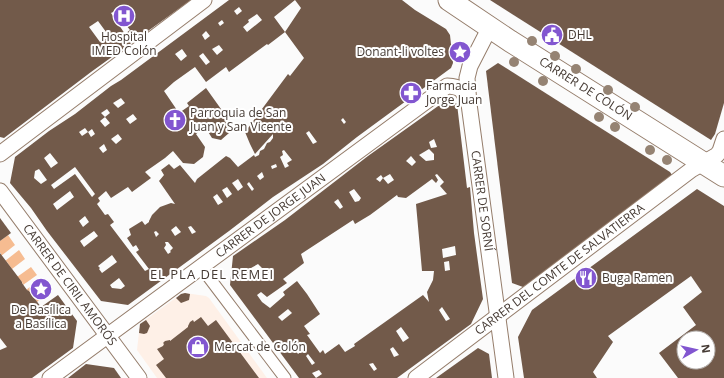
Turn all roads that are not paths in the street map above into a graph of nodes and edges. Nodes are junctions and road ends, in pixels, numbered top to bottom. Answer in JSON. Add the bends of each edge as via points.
{"nodes":[{"id":1,"x":204,"y":0,"type":"edge"},
{"id":2,"x":449,"y":0,"type":"edge"},
{"id":3,"x":490,"y":27,"type":"junction"},
{"id":4,"x":469,"y":104,"type":"junction"},
{"id":5,"x":724,"y":139,"type":"edge"},
{"id":6,"x":0,"y":154,"type":"edge"},
{"id":7,"x":704,"y":163,"type":"junction"},
{"id":8,"x":724,"y":176,"type":"edge"},
{"id":9,"x":0,"y":191,"type":"edge"},
{"id":10,"x":201,"y":267,"type":"junction"},
{"id":11,"x":498,"y":317,"type":"junction"},
{"id":12,"x":107,"y":335,"type":"junction"},
{"id":13,"x":50,"y":378,"type":"edge"},
{"id":14,"x":139,"y":378,"type":"edge"},
{"id":15,"x":285,"y":378,"type":"edge"},
{"id":16,"x":416,"y":378,"type":"edge"},
{"id":17,"x":506,"y":378,"type":"edge"}],
"edges":[{"from":1,"to":6,"type":"street"},
{"from":2,"to":3,"type":"main road","name":"CARRER DE COLÓN"},
{"from":3,"to":4,"type":"street","name":"CARRER DE SORNÍ","via":[[470,66],[467,78]]},
{"from":3,"to":7,"type":"main road","name":"CARRER DE COLÓN"},
{"from":4,"to":10,"type":"street","name":"CARRER DE JORGE JUAN","via":[[457,86],[447,86]]},
{"from":4,"to":11,"type":"street","name":"CARRER DE SORNÍ"},
{"from":5,"to":7,"type":"street","name":"CARRER DEL COMTE DE SALVATIERRA","via":[[717,155]]},
{"from":7,"to":8,"type":"main road","name":"CARRER DE COLÓN"},
{"from":7,"to":11,"type":"street","name":"CARRER DEL COMTE DE SALVATIERRA","via":[[691,170]]},
{"from":9,"to":12,"type":"street","name":"CARRER DE CIRIL AMORÓS"},
{"from":10,"to":12,"type":"street","name":"CARRER DE JORGE JUAN"},
{"from":10,"to":15,"type":"street"},
{"from":11,"to":16,"type":"street","name":"CARRER DEL COMTE DE SALVATIERRA"},
{"from":11,"to":17,"type":"street","name":"CARRER DE SORNÍ"},
{"from":12,"to":13,"type":"street","name":"CARRER DE JORGE JUAN"},
{"from":12,"to":14,"type":"street","name":"CARRER DE CIRIL AMORÓS"}]}
